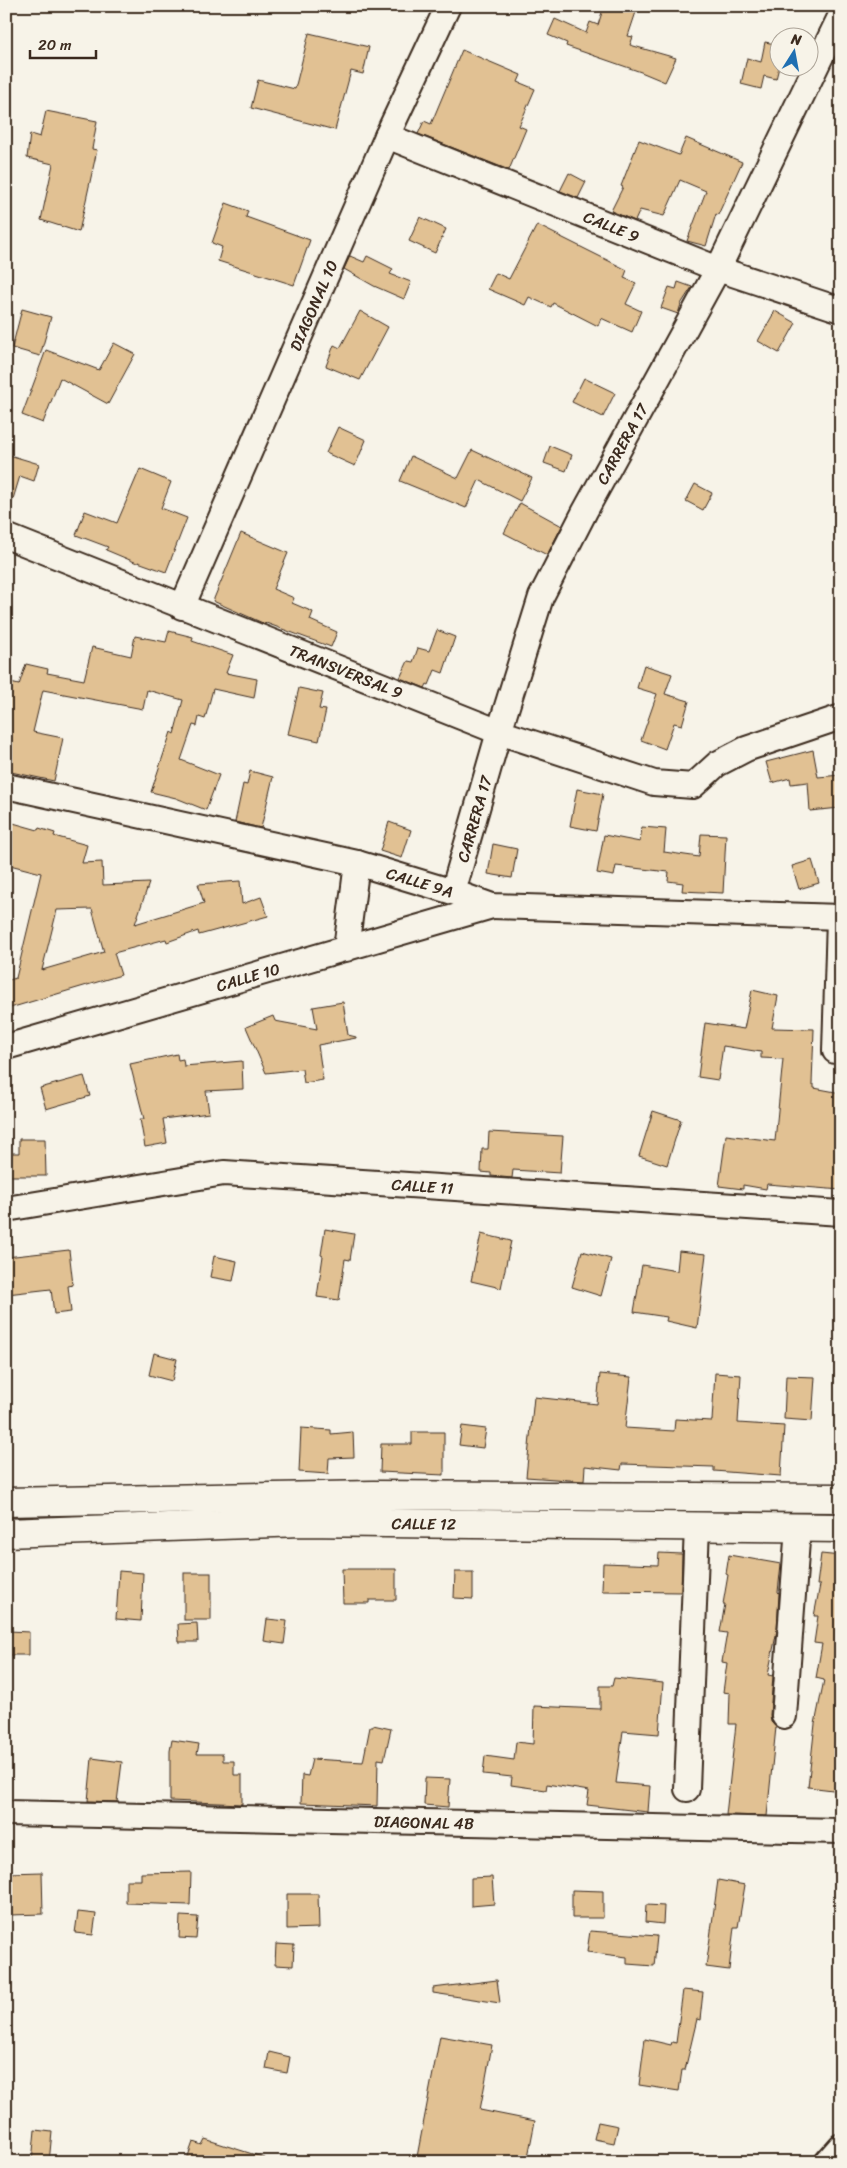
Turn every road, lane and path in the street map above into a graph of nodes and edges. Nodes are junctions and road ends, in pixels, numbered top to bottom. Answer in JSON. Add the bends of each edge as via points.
{"nodes":[{"id":1,"x":448,"y":6,"type":"edge"},
{"id":2,"x":841,"y":15,"type":"edge"},
{"id":3,"x":387,"y":136,"type":"junction"},
{"id":4,"x":718,"y":269,"type":"junction"},
{"id":5,"x":841,"y":310,"type":"edge"},
{"id":6,"x":6,"y":536,"type":"edge"},
{"id":7,"x":182,"y":607,"type":"junction"},
{"id":8,"x":841,"y":717,"type":"edge"},
{"id":9,"x":499,"y":732,"type":"junction"},
{"id":10,"x":6,"y":786,"type":"edge"},
{"id":11,"x":357,"y":863,"type":"junction"},
{"id":12,"x":453,"y":892,"type":"junction"},
{"id":13,"x":492,"y":906,"type":"junction"},
{"id":14,"x":840,"y":918,"type":"edge"},
{"id":15,"x":346,"y":949,"type":"junction"},
{"id":16,"x":6,"y":1047,"type":"edge"},
{"id":17,"x":838,"y":1051,"type":"edge"},
{"id":18,"x":6,"y":1209,"type":"edge"},
{"id":19,"x":841,"y":1213,"type":"edge"},
{"id":20,"x":616,"y":1496,"type":"junction"},
{"id":21,"x":193,"y":1498,"type":"junction"},
{"id":22,"x":841,"y":1498,"type":"edge"},
{"id":23,"x":6,"y":1502,"type":"edge"},
{"id":24,"x":616,"y":1525,"type":"junction"},
{"id":25,"x":195,"y":1526,"type":"junction"},
{"id":26,"x":697,"y":1526,"type":"junction"},
{"id":27,"x":798,"y":1527,"type":"junction"},
{"id":28,"x":841,"y":1528,"type":"edge"},
{"id":29,"x":6,"y":1533,"type":"edge"},
{"id":30,"x":784,"y":1716,"type":"dead end"},
{"id":31,"x":687,"y":1789,"type":"dead end"},
{"id":32,"x":6,"y":1813,"type":"edge"},
{"id":33,"x":841,"y":1831,"type":"edge"},
{"id":34,"x":841,"y":2146,"type":"edge"},
{"id":35,"x":827,"y":2162,"type":"edge"}],
"edges":[{"from":1,"to":3,"type":"street","name":"DIAGONAL 10"},
{"from":2,"to":4,"type":"street","name":"CARRERA 17"},
{"from":3,"to":4,"type":"street","name":"CALLE 9"},
{"from":3,"to":7,"type":"street","name":"DIAGONAL 10"},
{"from":4,"to":5,"type":"street","name":"CALLE 9"},
{"from":4,"to":9,"type":"street","name":"CARRERA 17","via":[[585,511],[542,597]]},
{"from":6,"to":7,"type":"street","name":"TRANSVERSAL 9"},
{"from":7,"to":9,"type":"street","name":"TRANSVERSAL 9"},
{"from":8,"to":9,"type":"street","name":"TRANSVERSAL 9","via":[[746,749],[717,764],[692,786],[654,783]]},
{"from":9,"to":12,"type":"street","name":"CARRERA 17"},
{"from":10,"to":11,"type":"street","name":"CALLE 9A"},
{"from":11,"to":12,"type":"street","name":"CALLE 9A"},
{"from":11,"to":15,"type":"street"},
{"from":12,"to":13,"type":"street","name":"CALLE 9A"},
{"from":13,"to":14,"type":"street","name":"CALLE 9A"},
{"from":13,"to":15,"type":"street","name":"CALLE 10"},
{"from":14,"to":17,"type":"street"},
{"from":15,"to":16,"type":"street","name":"CALLE 10"},
{"from":18,"to":19,"type":"street","name":"CALLE 11","via":[[224,1173]]},
{"from":20,"to":21,"type":"street","name":"CALLE 12"},
{"from":20,"to":22,"type":"street","name":"CALLE 12"},
{"from":20,"to":24,"type":"street"},
{"from":21,"to":23,"type":"street","name":"CALLE 12"},
{"from":21,"to":25,"type":"street"},
{"from":24,"to":25,"type":"street","name":"CALLE 12","via":[[301,1522]]},
{"from":24,"to":26,"type":"street","name":"CALLE 12"},
{"from":25,"to":29,"type":"street","name":"CALLE 12"},
{"from":26,"to":27,"type":"street","name":"CALLE 12"},
{"from":26,"to":31,"type":"street"},
{"from":27,"to":28,"type":"street","name":"CALLE 12"},
{"from":27,"to":30,"type":"street"},
{"from":32,"to":33,"type":"street","name":"DIAGONAL 4B"},
{"from":34,"to":35,"type":"street"}]}
